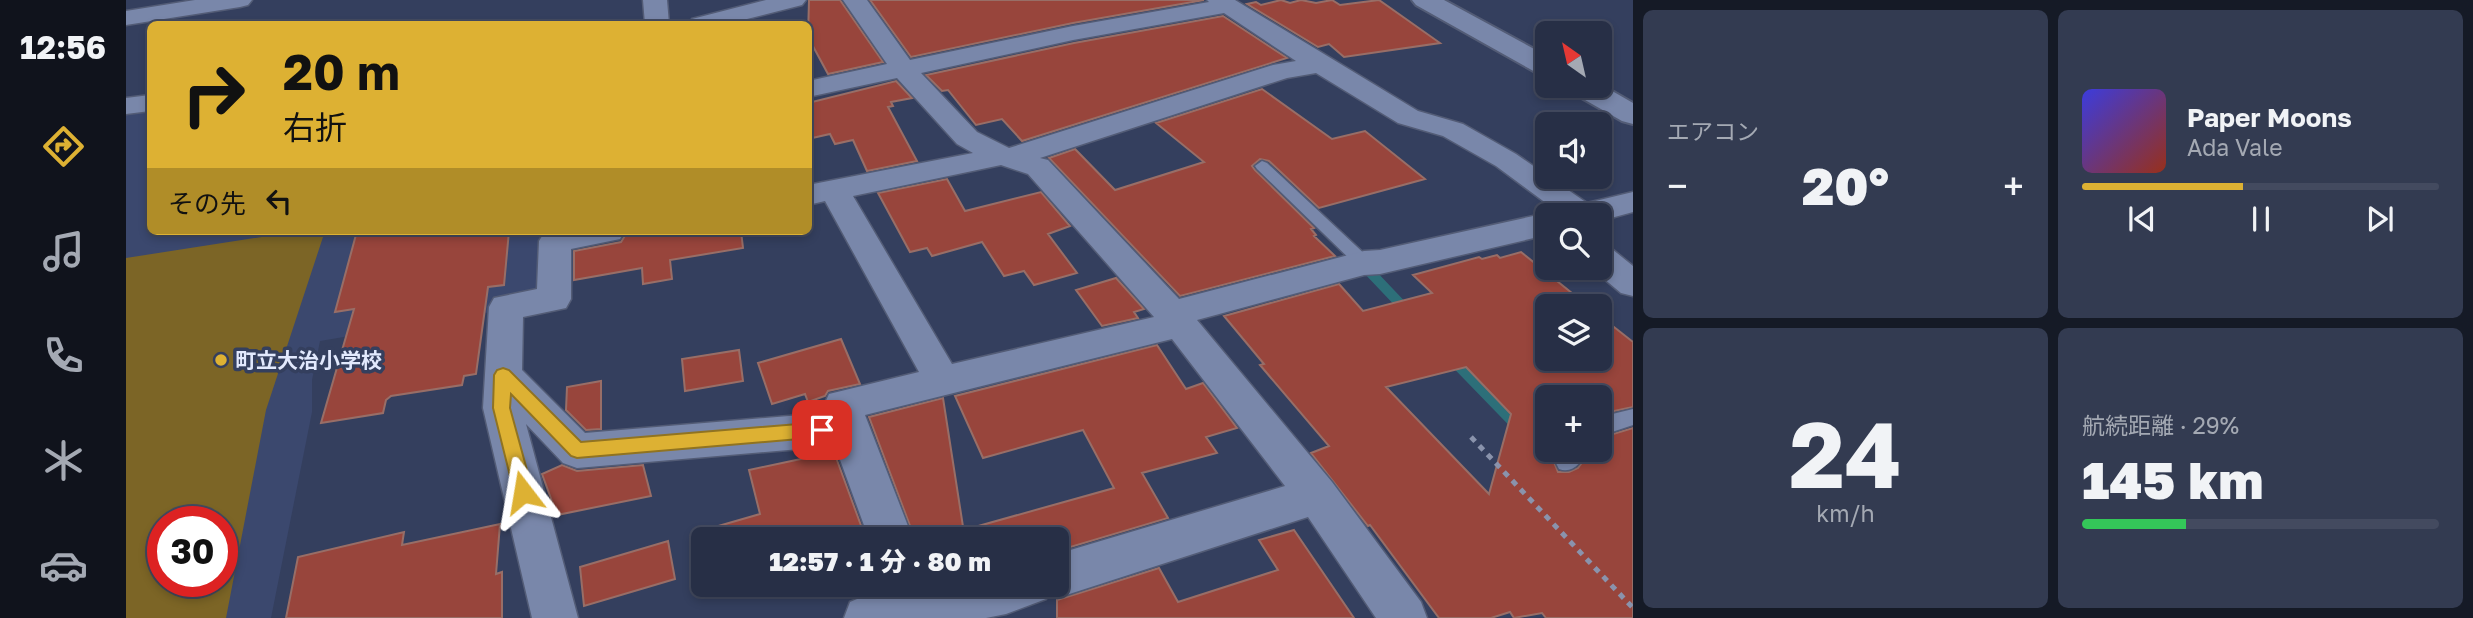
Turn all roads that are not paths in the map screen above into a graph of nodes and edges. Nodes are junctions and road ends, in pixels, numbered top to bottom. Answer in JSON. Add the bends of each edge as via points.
{"nodes":[{"id":1,"x":240,"y":0,"type":"edge"},
{"id":2,"x":253,"y":0,"type":"edge"},
{"id":3,"x":655,"y":0,"type":"edge"},
{"id":4,"x":794,"y":0,"type":"edge"},
{"id":5,"x":855,"y":0,"type":"edge"},
{"id":6,"x":1425,"y":0,"type":"edge"},
{"id":7,"x":1229,"y":2,"type":"edge"},
{"id":8,"x":126,"y":18,"type":"edge"},
{"id":9,"x":248,"y":21,"type":"edge"},
{"id":10,"x":657,"y":21,"type":"edge"},
{"id":11,"x":713,"y":21,"type":"edge"},
{"id":12,"x":1535,"y":60,"type":"edge"},
{"id":13,"x":1320,"y":65,"type":"junction"},
{"id":14,"x":904,"y":70,"type":"junction"},
{"id":15,"x":812,"y":88,"type":"edge"},
{"id":16,"x":1603,"y":98,"type":"edge"},
{"id":17,"x":147,"y":103,"type":"edge"},
{"id":18,"x":126,"y":106,"type":"edge"},
{"id":19,"x":1633,"y":115,"type":"edge"},
{"id":20,"x":1005,"y":157,"type":"junction"},
{"id":21,"x":1262,"y":166,"type":"dead end"},
{"id":22,"x":821,"y":193,"type":"edge"},
{"id":23,"x":1633,"y":202,"type":"edge"},
{"id":24,"x":1565,"y":203,"type":"edge"},
{"id":25,"x":1612,"y":207,"type":"edge"},
{"id":26,"x":1535,"y":227,"type":"edge"},
{"id":27,"x":587,"y":235,"type":"edge"},
{"id":28,"x":1364,"y":263,"type":"junction"},
{"id":29,"x":1612,"y":267,"type":"edge"},
{"id":30,"x":1633,"y":284,"type":"edge"},
{"id":31,"x":1176,"y":319,"type":"junction"},
{"id":32,"x":503,"y":375,"type":"junction"},
{"id":33,"x":943,"y":381,"type":"junction"},
{"id":34,"x":1633,"y":417,"type":"edge"},
{"id":35,"x":1612,"y":422,"type":"edge"},
{"id":36,"x":848,"y":428,"type":"junction"},
{"id":37,"x":1317,"y":495,"type":"junction"},
{"id":38,"x":886,"y":527,"type":"edge"},
{"id":39,"x":1069,"y":572,"type":"edge"},
{"id":40,"x":914,"y":597,"type":"edge"},
{"id":41,"x":555,"y":618,"type":"edge"},
{"id":42,"x":867,"y":618,"type":"edge"},
{"id":43,"x":1404,"y":618,"type":"edge"}],
"edges":[{"from":1,"to":8,"type":"street"},
{"from":2,"to":9,"type":"street"},
{"from":3,"to":10,"type":"street"},
{"from":4,"to":11,"type":"street"},
{"from":5,"to":14,"type":"street"},
{"from":6,"to":12,"type":"street"},
{"from":7,"to":13,"type":"street"},
{"from":7,"to":14,"type":"street"},
{"from":13,"to":20,"type":"street","via":[[1282,71]]},
{"from":13,"to":24,"type":"street","via":[[1408,117],[1470,138]]},
{"from":14,"to":15,"type":"street"},
{"from":14,"to":20,"type":"street","via":[[967,138]]},
{"from":16,"to":19,"type":"street"},
{"from":17,"to":18,"type":"street"},
{"from":20,"to":22,"type":"street"},
{"from":20,"to":31,"type":"street","via":[[1038,167]]},
{"from":21,"to":28,"type":"lane"},
{"from":22,"to":33,"type":"street"},
{"from":23,"to":25,"type":"street"},
{"from":26,"to":28,"type":"street"},
{"from":27,"to":32,"type":"street","via":[[555,241],[554,299],[506,307]]},
{"from":28,"to":31,"type":"street"},
{"from":29,"to":30,"type":"street"},
{"from":31,"to":33,"type":"street"},
{"from":31,"to":37,"type":"street"},
{"from":32,"to":36,"type":"street","via":[[577,451]]},
{"from":32,"to":41,"type":"street","via":[[502,408]]},
{"from":33,"to":36,"type":"street","via":[[843,405]]},
{"from":34,"to":35,"type":"lane"},
{"from":36,"to":38,"type":"street"},
{"from":37,"to":39,"type":"street"},
{"from":37,"to":43,"type":"street"},
{"from":40,"to":42,"type":"street"}]}
